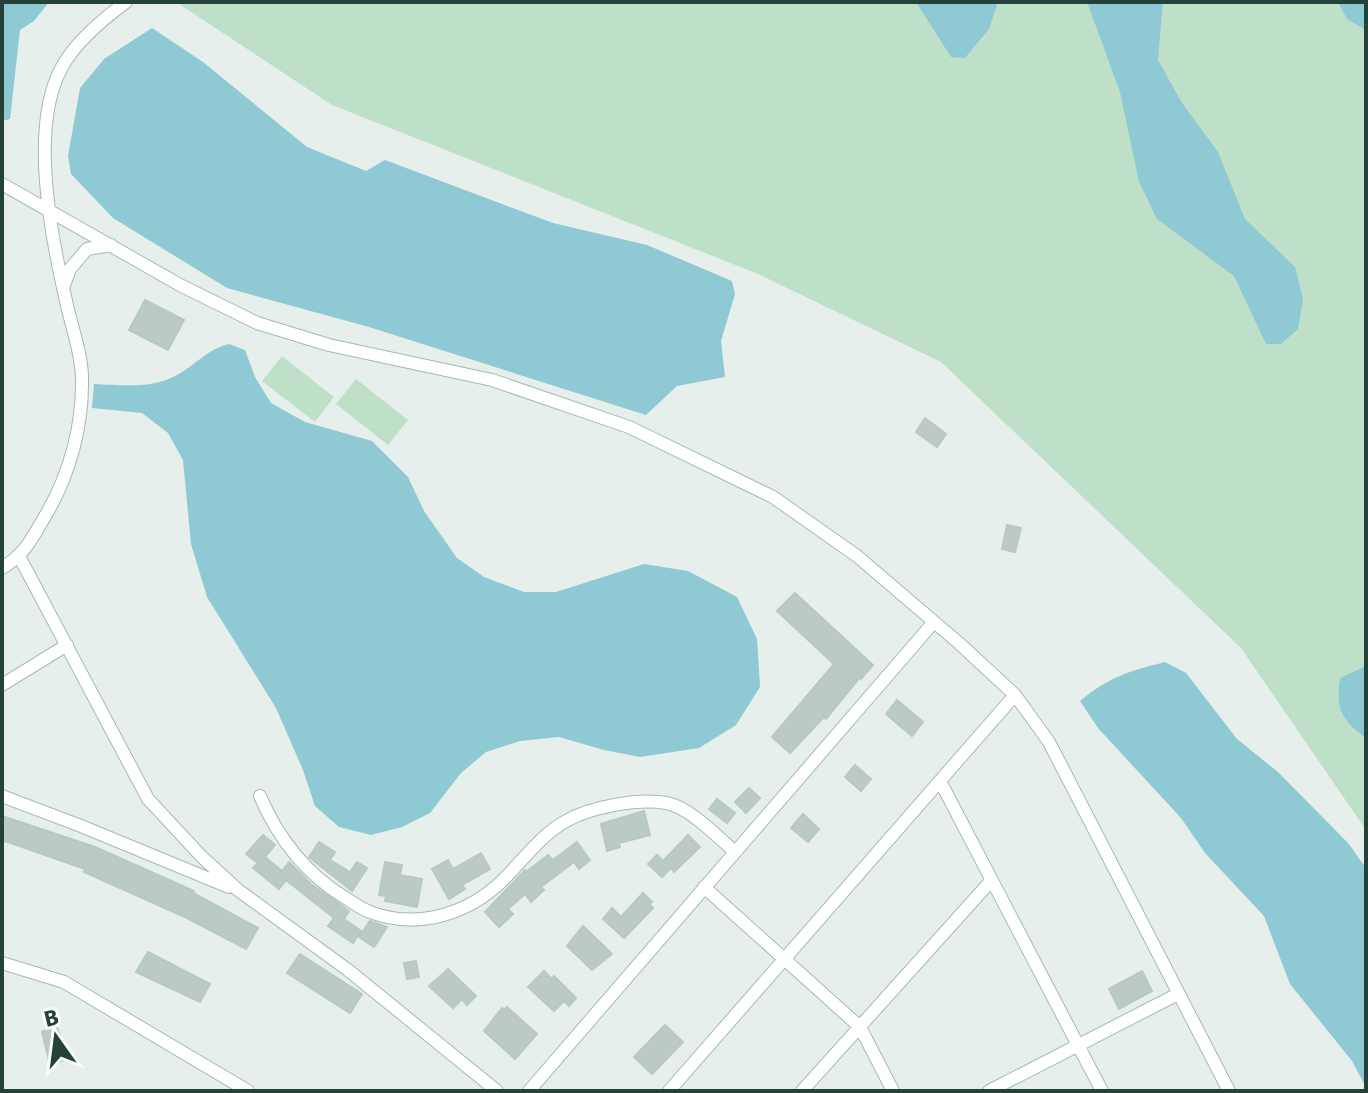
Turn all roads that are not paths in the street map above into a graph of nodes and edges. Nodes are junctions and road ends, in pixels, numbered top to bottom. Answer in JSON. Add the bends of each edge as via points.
{"nodes":[{"id":1,"x":126,"y":2,"type":"edge"},
{"id":2,"x":2,"y":184,"type":"edge"},
{"id":3,"x":49,"y":212,"type":"junction"},
{"id":4,"x":111,"y":245,"type":"junction"},
{"id":5,"x":63,"y":288,"type":"junction"},
{"id":6,"x":20,"y":558,"type":"junction"},
{"id":7,"x":2,"y":568,"type":"edge"},
{"id":8,"x":933,"y":623,"type":"junction"},
{"id":9,"x":67,"y":645,"type":"junction"},
{"id":10,"x":2,"y":685,"type":"edge"},
{"id":11,"x":1015,"y":695,"type":"junction"},
{"id":12,"x":940,"y":781,"type":"junction"},
{"id":13,"x":2,"y":796,"type":"edge"},
{"id":14,"x":260,"y":796,"type":"dead end"},
{"id":15,"x":735,"y":852,"type":"junction"},
{"id":16,"x":990,"y":882,"type":"junction"},
{"id":17,"x":704,"y":887,"type":"junction"},
{"id":18,"x":238,"y":890,"type":"junction"},
{"id":19,"x":785,"y":958,"type":"junction"},
{"id":20,"x":2,"y":963,"type":"edge"},
{"id":21,"x":1178,"y":994,"type":"junction"},
{"id":22,"x":860,"y":1027,"type":"junction"},
{"id":23,"x":1079,"y":1045,"type":"junction"},
{"id":24,"x":248,"y":1091,"type":"edge"},
{"id":25,"x":497,"y":1091,"type":"edge"},
{"id":26,"x":529,"y":1091,"type":"edge"},
{"id":27,"x":669,"y":1091,"type":"edge"},
{"id":28,"x":802,"y":1091,"type":"edge"},
{"id":29,"x":893,"y":1091,"type":"edge"},
{"id":30,"x":989,"y":1091,"type":"edge"},
{"id":31,"x":1102,"y":1091,"type":"edge"},
{"id":32,"x":1229,"y":1091,"type":"edge"}],
"edges":[{"from":1,"to":3,"type":"street","via":[[76,47],[52,89],[45,125]]},
{"from":2,"to":3,"type":"street"},
{"from":3,"to":4,"type":"street"},
{"from":3,"to":5,"type":"street"},
{"from":4,"to":5,"type":"street","via":[[87,249]]},
{"from":4,"to":8,"type":"street","via":[[257,323],[329,345],[492,380],[629,427],[773,497],[857,556]]},
{"from":5,"to":6,"type":"street","via":[[82,377],[76,434],[69,468]]},
{"from":6,"to":7,"type":"street"},
{"from":6,"to":9,"type":"street"},
{"from":8,"to":11,"type":"street"},
{"from":8,"to":15,"type":"street"},
{"from":9,"to":10,"type":"street"},
{"from":9,"to":18,"type":"street","via":[[148,799]]},
{"from":11,"to":12,"type":"street"},
{"from":11,"to":21,"type":"street","via":[[1077,793]]},
{"from":12,"to":16,"type":"street"},
{"from":12,"to":19,"type":"street"},
{"from":13,"to":18,"type":"street"},
{"from":14,"to":15,"type":"street","via":[[272,825],[295,856],[368,912],[397,919],[435,919],[467,907],[564,822],[587,811],[668,803]]},
{"from":15,"to":17,"type":"street"},
{"from":16,"to":22,"type":"street"},
{"from":16,"to":23,"type":"street"},
{"from":17,"to":19,"type":"street"},
{"from":17,"to":26,"type":"street"},
{"from":18,"to":25,"type":"street","via":[[348,970]]},
{"from":19,"to":22,"type":"street"},
{"from":19,"to":27,"type":"street"},
{"from":20,"to":24,"type":"street","via":[[64,982]]},
{"from":21,"to":23,"type":"street"},
{"from":21,"to":32,"type":"street"},
{"from":22,"to":28,"type":"street"},
{"from":22,"to":29,"type":"street"},
{"from":23,"to":30,"type":"street"},
{"from":23,"to":31,"type":"street"}]}
